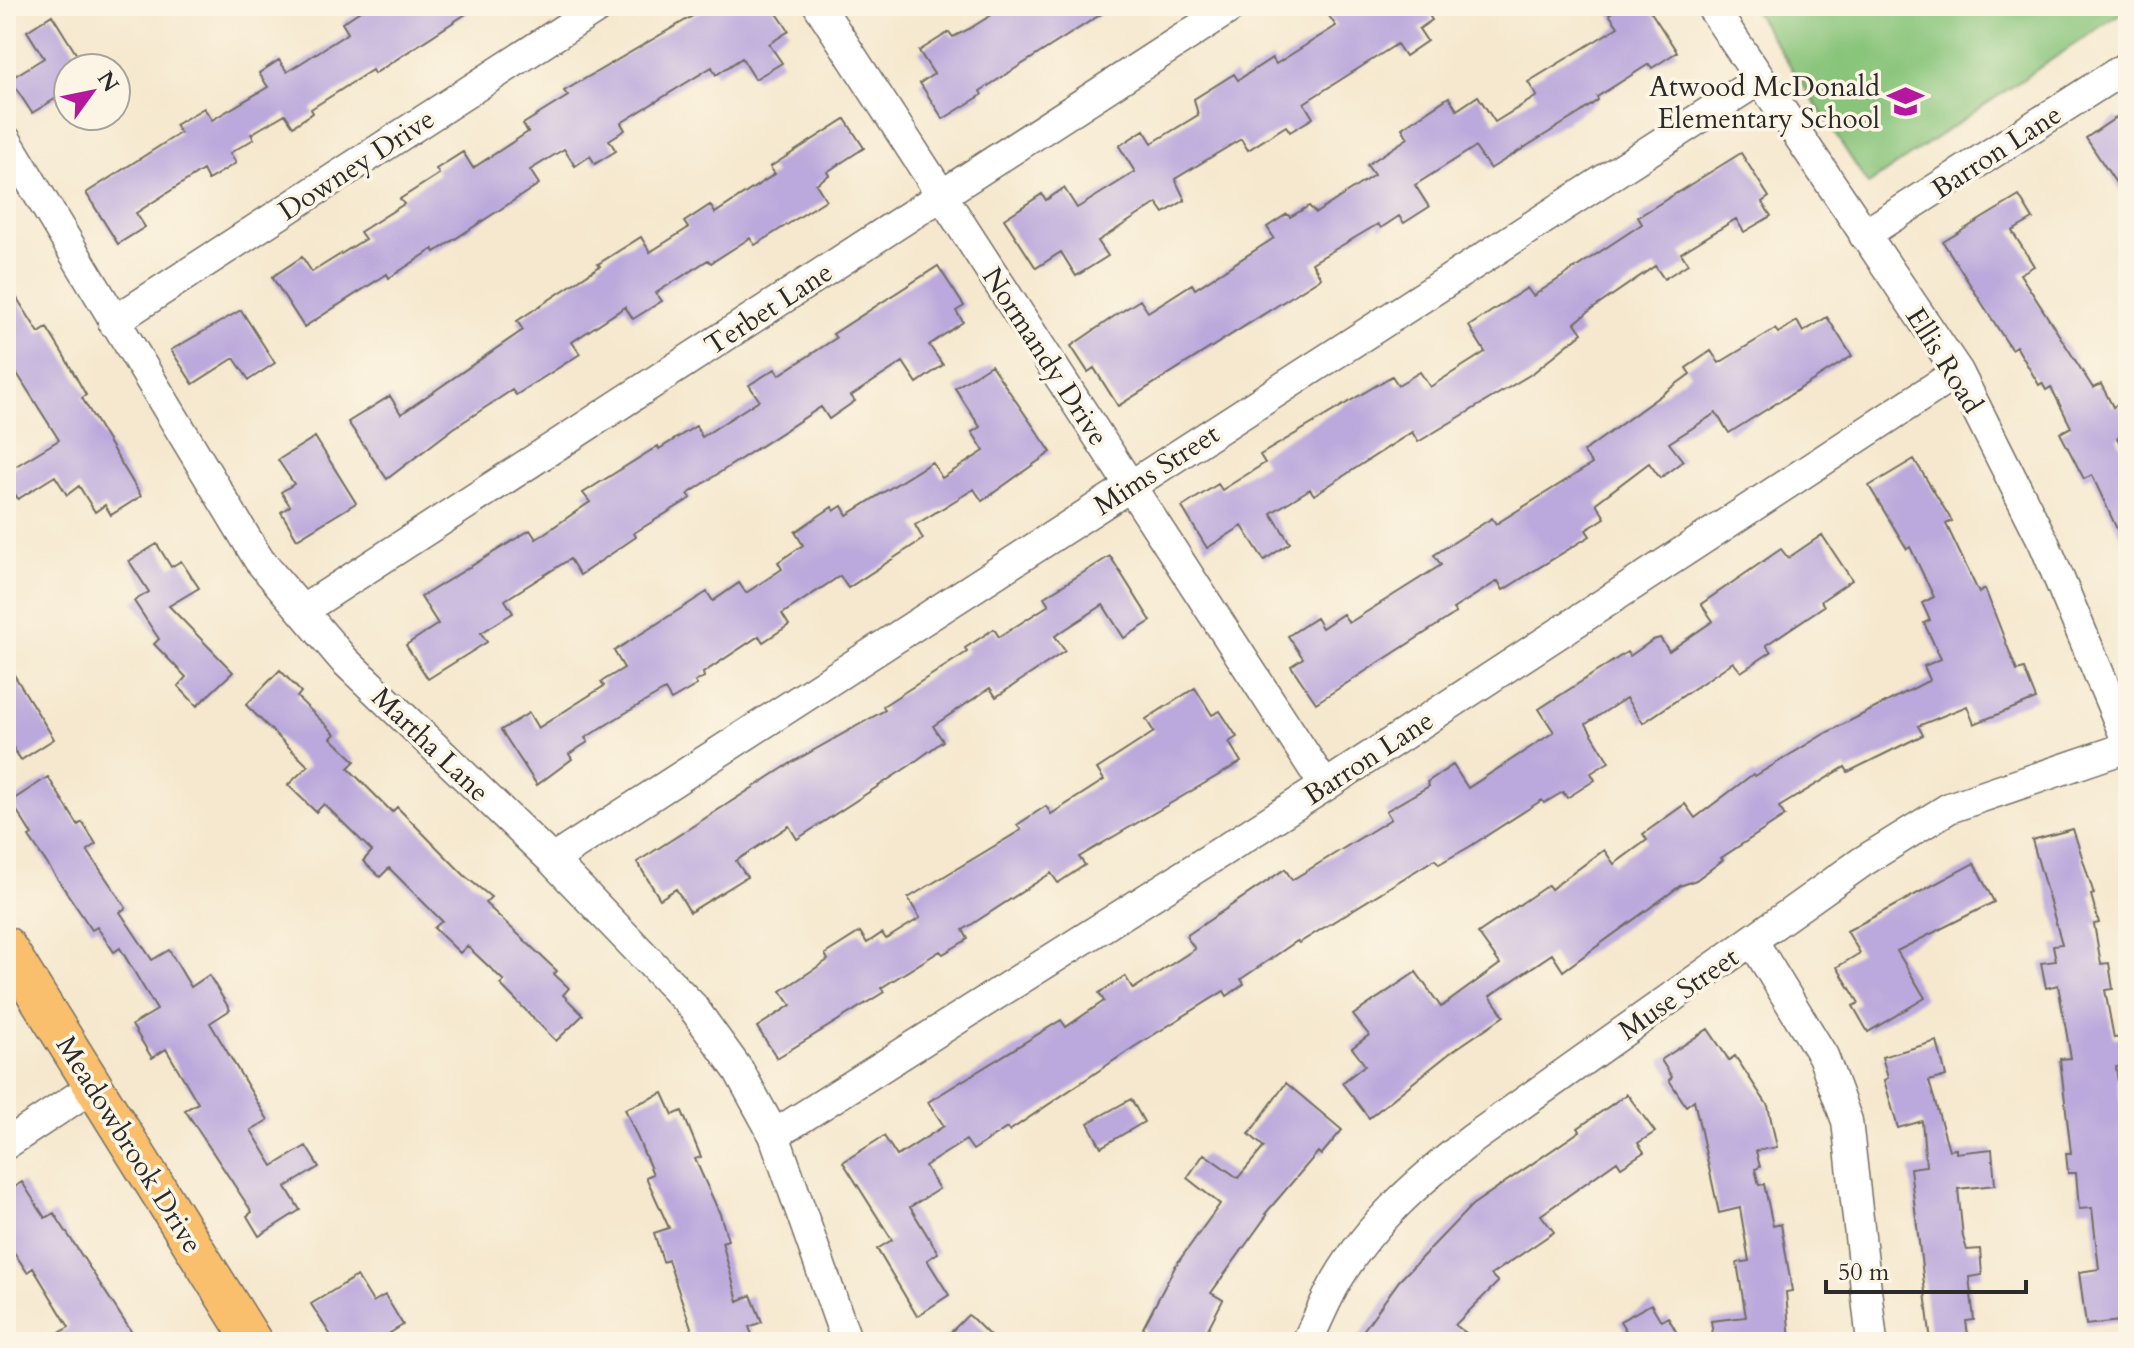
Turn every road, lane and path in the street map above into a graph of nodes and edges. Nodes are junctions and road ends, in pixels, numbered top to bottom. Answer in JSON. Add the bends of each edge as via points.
{"nodes":[{"id":1,"x":600,"y":6,"type":"edge"},
{"id":2,"x":819,"y":6,"type":"edge"},
{"id":3,"x":1233,"y":6,"type":"edge"},
{"id":4,"x":1711,"y":6,"type":"edge"},
{"id":5,"x":2128,"y":66,"type":"edge"},
{"id":6,"x":1760,"y":79,"type":"junction"},
{"id":7,"x":6,"y":140,"type":"edge"},
{"id":8,"x":942,"y":195,"type":"junction"},
{"id":9,"x":1864,"y":235,"type":"junction"},
{"id":10,"x":113,"y":322,"type":"junction"},
{"id":11,"x":1958,"y":372,"type":"junction"},
{"id":12,"x":1131,"y":486,"type":"junction"},
{"id":13,"x":303,"y":610,"type":"junction"},
{"id":14,"x":2128,"y":745,"type":"edge"},
{"id":15,"x":1325,"y":786,"type":"junction"},
{"id":16,"x":552,"y":860,"type":"junction"},
{"id":17,"x":1752,"y":940,"type":"junction"},
{"id":18,"x":6,"y":946,"type":"edge"},
{"id":19,"x":94,"y":1086,"type":"junction"},
{"id":20,"x":774,"y":1135,"type":"junction"},
{"id":21,"x":6,"y":1144,"type":"edge"},
{"id":22,"x":253,"y":1342,"type":"edge"},
{"id":23,"x":847,"y":1342,"type":"edge"},
{"id":24,"x":1307,"y":1342,"type":"edge"},
{"id":25,"x":1872,"y":1342,"type":"edge"}],
"edges":[{"from":1,"to":10,"type":"street","name":"Downey Drive"},
{"from":2,"to":8,"type":"street","name":"Normandy Drive"},
{"from":3,"to":8,"type":"street","name":"Terbet Lane"},
{"from":4,"to":6,"type":"street","name":"Ellis Road"},
{"from":5,"to":9,"type":"street","name":"Barron Lane"},
{"from":6,"to":9,"type":"street","name":"Ellis Road"},
{"from":6,"to":12,"type":"street","name":"Mims Street"},
{"from":7,"to":10,"type":"street","name":"Martha Lane"},
{"from":8,"to":12,"type":"street","name":"Normandy Drive"},
{"from":8,"to":13,"type":"street","name":"Terbet Lane"},
{"from":9,"to":11,"type":"street","name":"Ellis Road"},
{"from":10,"to":13,"type":"street","name":"Martha Lane","via":[[259,560]]},
{"from":11,"to":14,"type":"street","name":"Ellis Road","via":[[2044,543]]},
{"from":11,"to":15,"type":"street","name":"Barron Lane"},
{"from":12,"to":15,"type":"street","name":"Normandy Drive"},
{"from":12,"to":16,"type":"street","name":"Mims Street"},
{"from":13,"to":16,"type":"street","name":"Martha Lane","via":[[344,660]]},
{"from":14,"to":17,"type":"street","name":"Muse Street","via":[[1949,808]]},
{"from":15,"to":20,"type":"street","name":"Barron Lane"},
{"from":16,"to":20,"type":"street","name":"Martha Lane","via":[[692,1006],[739,1071]]},
{"from":17,"to":24,"type":"street","name":"Muse Street","via":[[1427,1174],[1385,1215],[1338,1279]]},
{"from":17,"to":25,"type":"street","via":[[1823,1056],[1847,1121]]},
{"from":18,"to":19,"type":"main road","name":"Meadowbrook Drive"},
{"from":19,"to":21,"type":"street"},
{"from":19,"to":22,"type":"main road","name":"Meadowbrook Drive"},
{"from":20,"to":23,"type":"street","name":"Martha Lane"}]}
